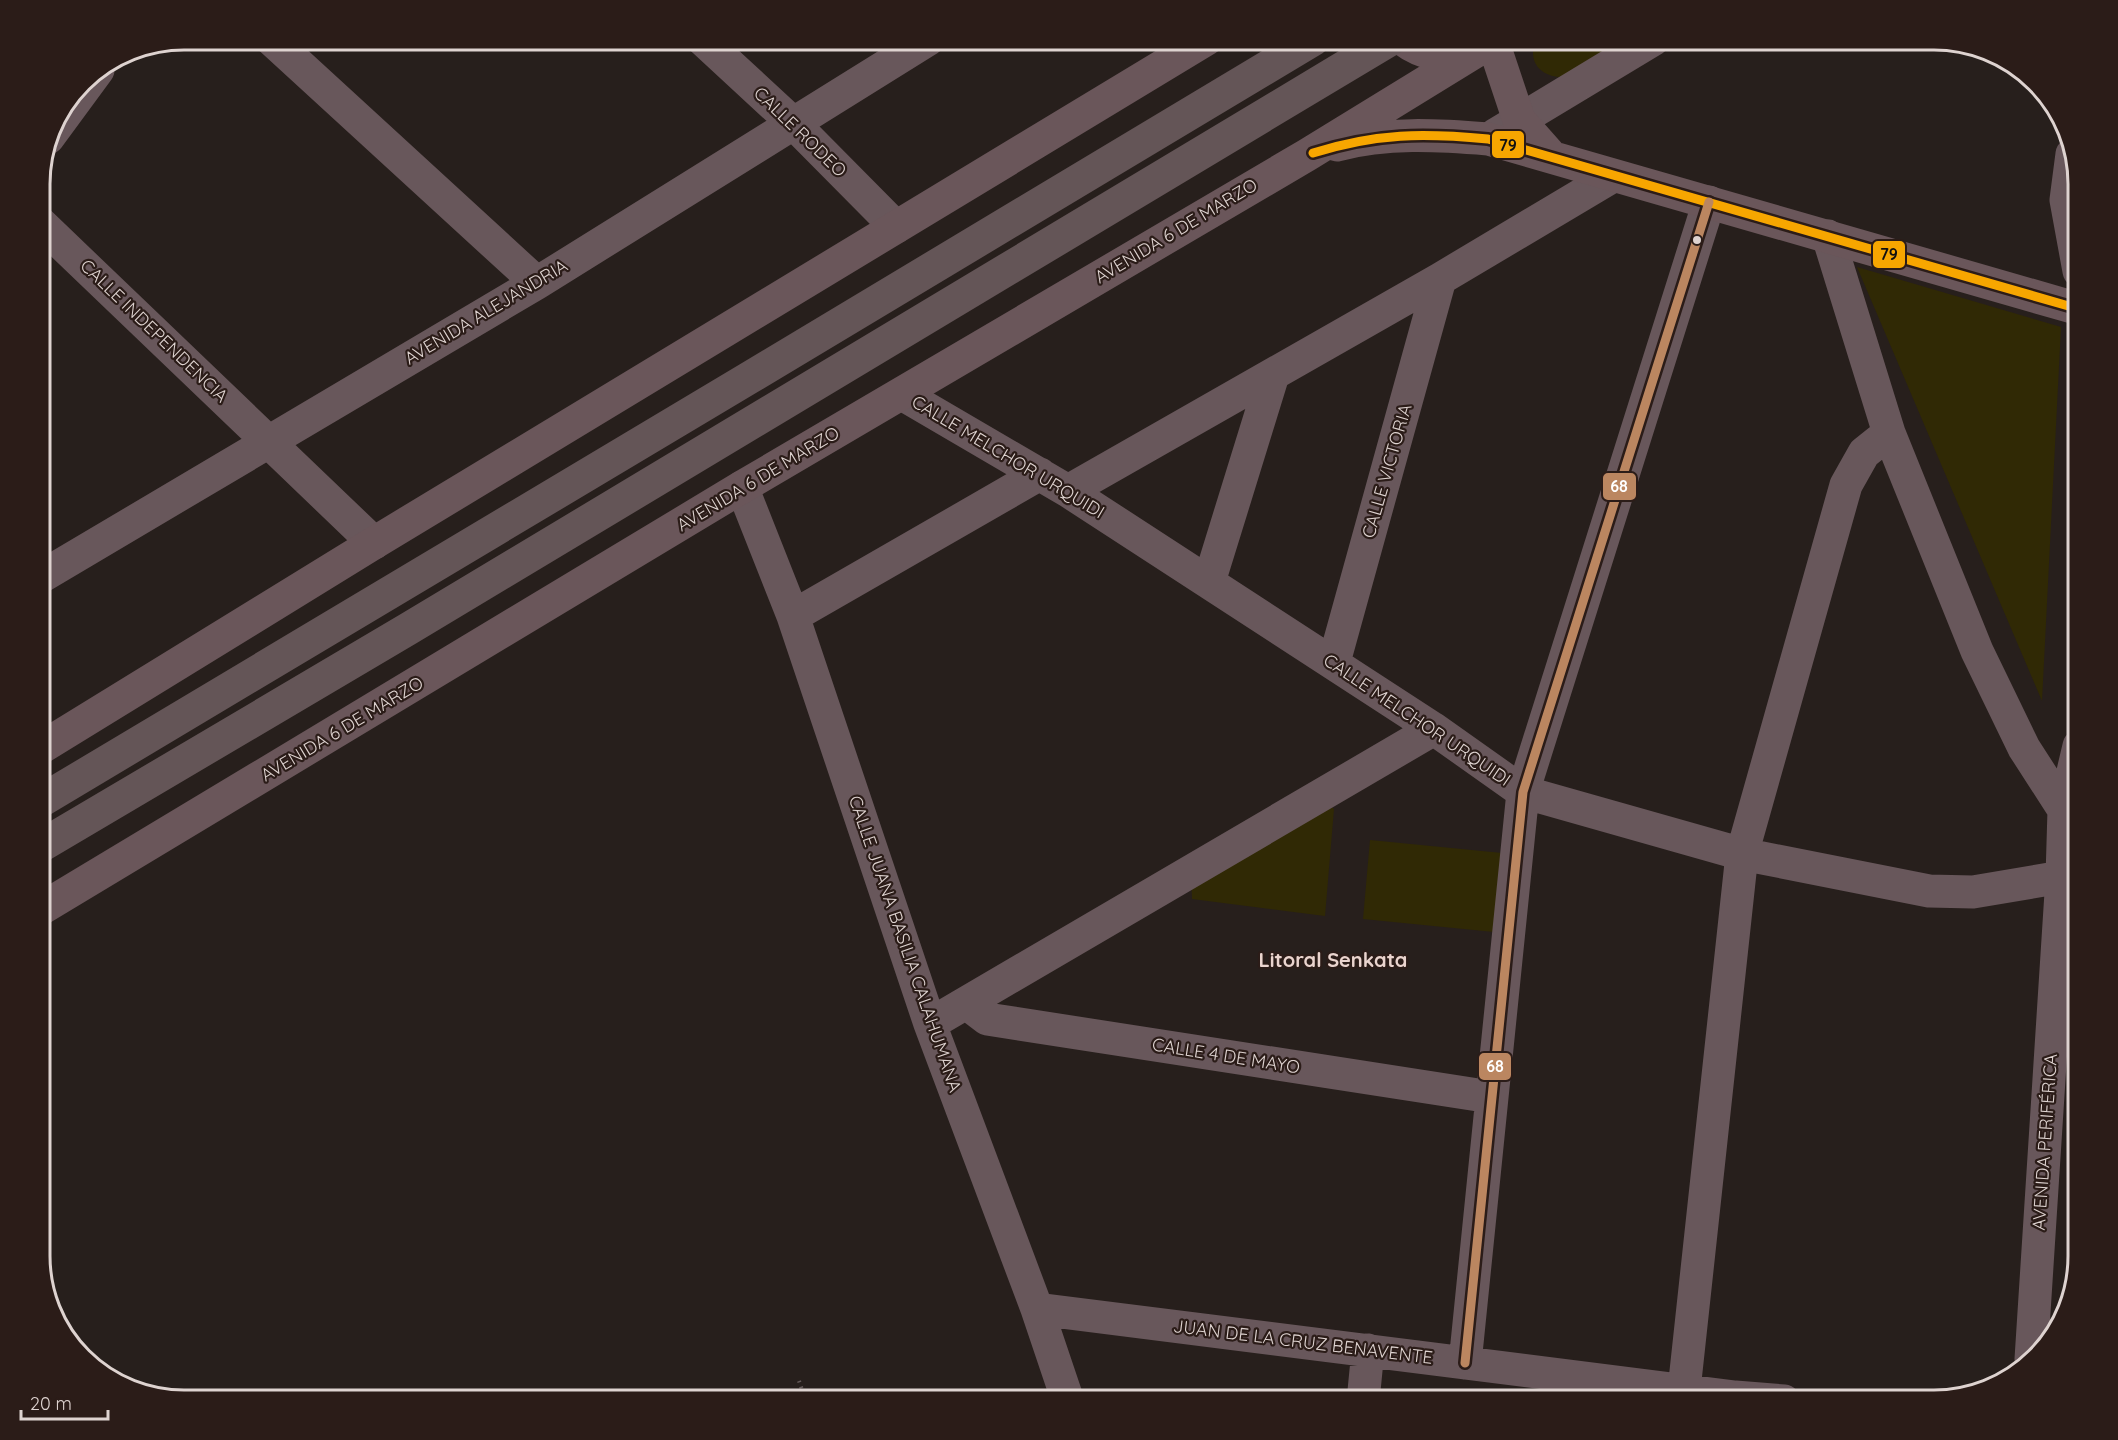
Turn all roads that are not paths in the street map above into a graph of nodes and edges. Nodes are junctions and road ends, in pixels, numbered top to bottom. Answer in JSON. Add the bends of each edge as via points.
{"nodes":[{"id":1,"x":283,"y":50,"type":"edge"},
{"id":2,"x":714,"y":50,"type":"edge"},
{"id":3,"x":911,"y":50,"type":"edge"},
{"id":4,"x":1189,"y":50,"type":"edge"},
{"id":5,"x":1296,"y":50,"type":"edge"},
{"id":6,"x":1373,"y":50,"type":"edge"},
{"id":7,"x":1421,"y":50,"type":"edge"},
{"id":8,"x":1476,"y":50,"type":"edge"},
{"id":9,"x":1480,"y":50,"type":"edge"},
{"id":10,"x":1494,"y":50,"type":"edge"},
{"id":11,"x":1636,"y":50,"type":"edge"},
{"id":12,"x":1519,"y":120,"type":"junction"},
{"id":13,"x":794,"y":123,"type":"junction"},
{"id":14,"x":1488,"y":139,"type":"junction"},
{"id":15,"x":1306,"y":155,"type":"junction"},
{"id":16,"x":1550,"y":155,"type":"junction"},
{"id":17,"x":1613,"y":176,"type":"junction"},
{"id":18,"x":2068,"y":185,"type":"edge"},
{"id":19,"x":1709,"y":202,"type":"junction"},
{"id":20,"x":2068,"y":211,"type":"edge"},
{"id":21,"x":896,"y":227,"type":"junction"},
{"id":22,"x":50,"y":232,"type":"edge"},
{"id":23,"x":1828,"y":236,"type":"junction"},
{"id":24,"x":1440,"y":279,"type":"junction"},
{"id":25,"x":537,"y":283,"type":"junction"},
{"id":26,"x":2068,"y":306,"type":"edge"},
{"id":27,"x":1273,"y":375,"type":"junction"},
{"id":28,"x":902,"y":394,"type":"junction"},
{"id":29,"x":1889,"y":433,"type":"junction"},
{"id":30,"x":269,"y":441,"type":"junction"},
{"id":31,"x":1040,"y":474,"type":"junction"},
{"id":32,"x":742,"y":487,"type":"junction"},
{"id":33,"x":1068,"y":491,"type":"junction"},
{"id":34,"x":374,"y":543,"type":"junction"},
{"id":35,"x":50,"y":571,"type":"edge"},
{"id":36,"x":1209,"y":582,"type":"junction"},
{"id":37,"x":793,"y":616,"type":"junction"},
{"id":38,"x":1334,"y":663,"type":"junction"},
{"id":39,"x":1434,"y":729,"type":"junction"},
{"id":40,"x":50,"y":741,"type":"edge"},
{"id":41,"x":1523,"y":792,"type":"junction"},
{"id":42,"x":2068,"y":793,"type":"edge"},
{"id":43,"x":50,"y":795,"type":"edge"},
{"id":44,"x":2064,"y":810,"type":"junction"},
{"id":45,"x":50,"y":840,"type":"edge"},
{"id":46,"x":2068,"y":847,"type":"edge"},
{"id":47,"x":1742,"y":854,"type":"junction"},
{"id":48,"x":2068,"y":876,"type":"edge"},
{"id":49,"x":50,"y":903,"type":"edge"},
{"id":50,"x":2068,"y":911,"type":"edge"},
{"id":51,"x":966,"y":1003,"type":"junction"},
{"id":52,"x":930,"y":1024,"type":"junction"},
{"id":53,"x":1491,"y":1097,"type":"junction"},
{"id":54,"x":1037,"y":1308,"type":"junction"},
{"id":55,"x":2032,"y":1348,"type":"edge"},
{"id":56,"x":1368,"y":1350,"type":"junction"},
{"id":57,"x":1465,"y":1363,"type":"junction"},
{"id":58,"x":1064,"y":1390,"type":"edge"},
{"id":59,"x":1364,"y":1390,"type":"edge"},
{"id":60,"x":1588,"y":1390,"type":"edge"},
{"id":61,"x":1684,"y":1390,"type":"joint"}],
"edges":[{"from":1,"to":25,"type":"street"},
{"from":2,"to":13,"type":"street","name":"CALLE RODEO"},
{"from":3,"to":13,"type":"street","name":"AVENIDA ALEJANDRIA"},
{"from":4,"to":21,"type":"main road"},
{"from":5,"to":43,"type":"highway"},
{"from":6,"to":45,"type":"highway"},
{"from":7,"to":8,"type":"main road","via":[[1445,56],[1462,56]]},
{"from":9,"to":15,"type":"main road","name":"AVENIDA 6 DE MARZO"},
{"from":10,"to":12,"type":"main road"},
{"from":11,"to":12,"type":"street"},
{"from":12,"to":14,"type":"street"},
{"from":12,"to":16,"type":"main road"},
{"from":13,"to":21,"type":"street","name":"CALLE RODEO"},
{"from":13,"to":25,"type":"street","name":"AVENIDA ALEJANDRIA"},
{"from":14,"to":15,"type":"main road","via":[[1416,134],[1374,137]]},
{"from":14,"to":16,"type":"main road"},
{"from":15,"to":28,"type":"main road","name":"AVENIDA 6 DE MARZO"},
{"from":16,"to":17,"type":"main road"},
{"from":17,"to":19,"type":"main road"},
{"from":17,"to":24,"type":"street"},
{"from":18,"to":20,"type":"street"},
{"from":19,"to":23,"type":"main road"},
{"from":19,"to":41,"type":"street"},
{"from":21,"to":34,"type":"main road"},
{"from":22,"to":30,"type":"street","name":"CALLE INDEPENDENCIA"},
{"from":23,"to":26,"type":"main road"},
{"from":23,"to":29,"type":"street"},
{"from":24,"to":27,"type":"street"},
{"from":24,"to":38,"type":"street","name":"CALLE VICTORIA"},
{"from":25,"to":30,"type":"street","name":"AVENIDA ALEJANDRIA"},
{"from":27,"to":33,"type":"street"},
{"from":27,"to":36,"type":"street"},
{"from":28,"to":31,"type":"street","name":"CALLE MELCHOR URQUIDI"},
{"from":28,"to":32,"type":"main road","name":"AVENIDA 6 DE MARZO"},
{"from":29,"to":44,"type":"street","via":[[1977,651],[2024,748]]},
{"from":29,"to":47,"type":"street","via":[[1864,453],[1846,485]]},
{"from":30,"to":34,"type":"street","name":"CALLE INDEPENDENCIA"},
{"from":30,"to":35,"type":"street","name":"AVENIDA ALEJANDRIA"},
{"from":31,"to":33,"type":"street","name":"CALLE MELCHOR URQUIDI"},
{"from":31,"to":37,"type":"street"},
{"from":32,"to":37,"type":"street","name":"CALLE JUANA BASILIA CALAHUMANA"},
{"from":32,"to":49,"type":"main road","name":"AVENIDA 6 DE MARZO"},
{"from":33,"to":36,"type":"street","name":"CALLE MELCHOR URQUIDI"},
{"from":34,"to":40,"type":"main road"},
{"from":36,"to":38,"type":"street","name":"CALLE MELCHOR URQUIDI"},
{"from":37,"to":52,"type":"street","name":"CALLE JUANA BASILIA CALAHUMANA"},
{"from":38,"to":39,"type":"street","name":"CALLE MELCHOR URQUIDI"},
{"from":39,"to":41,"type":"street","name":"CALLE MELCHOR URQUIDI"},
{"from":39,"to":51,"type":"street"},
{"from":41,"to":47,"type":"street","name":"CALLE MELCHOR URQUIDI"},
{"from":41,"to":53,"type":"street"},
{"from":42,"to":44,"type":"street","name":"AVENIDA PERIFÉRICA"},
{"from":44,"to":46,"type":"street","name":"AVENIDA PERIFÉRICA"},
{"from":47,"to":48,"type":"street","name":"CALLE MELCHOR URQUIDI","via":[[1929,891],[1973,892]]},
{"from":47,"to":61,"type":"street"},
{"from":50,"to":55,"type":"street","name":"AVENIDA PERIFÉRICA"},
{"from":51,"to":52,"type":"street"},
{"from":51,"to":53,"type":"street","name":"CALLE 4 DE MAYO","via":[[987,1019]]},
{"from":52,"to":54,"type":"street","name":"CALLE JUANA BASILIA CALAHUMANA"},
{"from":53,"to":57,"type":"street"},
{"from":54,"to":56,"type":"street","name":"JUAN DE LA CRUZ BENAVENTE"},
{"from":54,"to":58,"type":"street","name":"CALLE JUANA BASILIA CALAHUMANA"},
{"from":56,"to":57,"type":"street","name":"JUAN DE LA CRUZ BENAVENTE"},
{"from":56,"to":59,"type":"street"},
{"from":57,"to":60,"type":"street","name":"JUAN DE LA CRUZ BENAVENTE"},
{"from":60,"to":61,"type":"street","name":"JUAN DE LA CRUZ BENAVENTE"}]}
